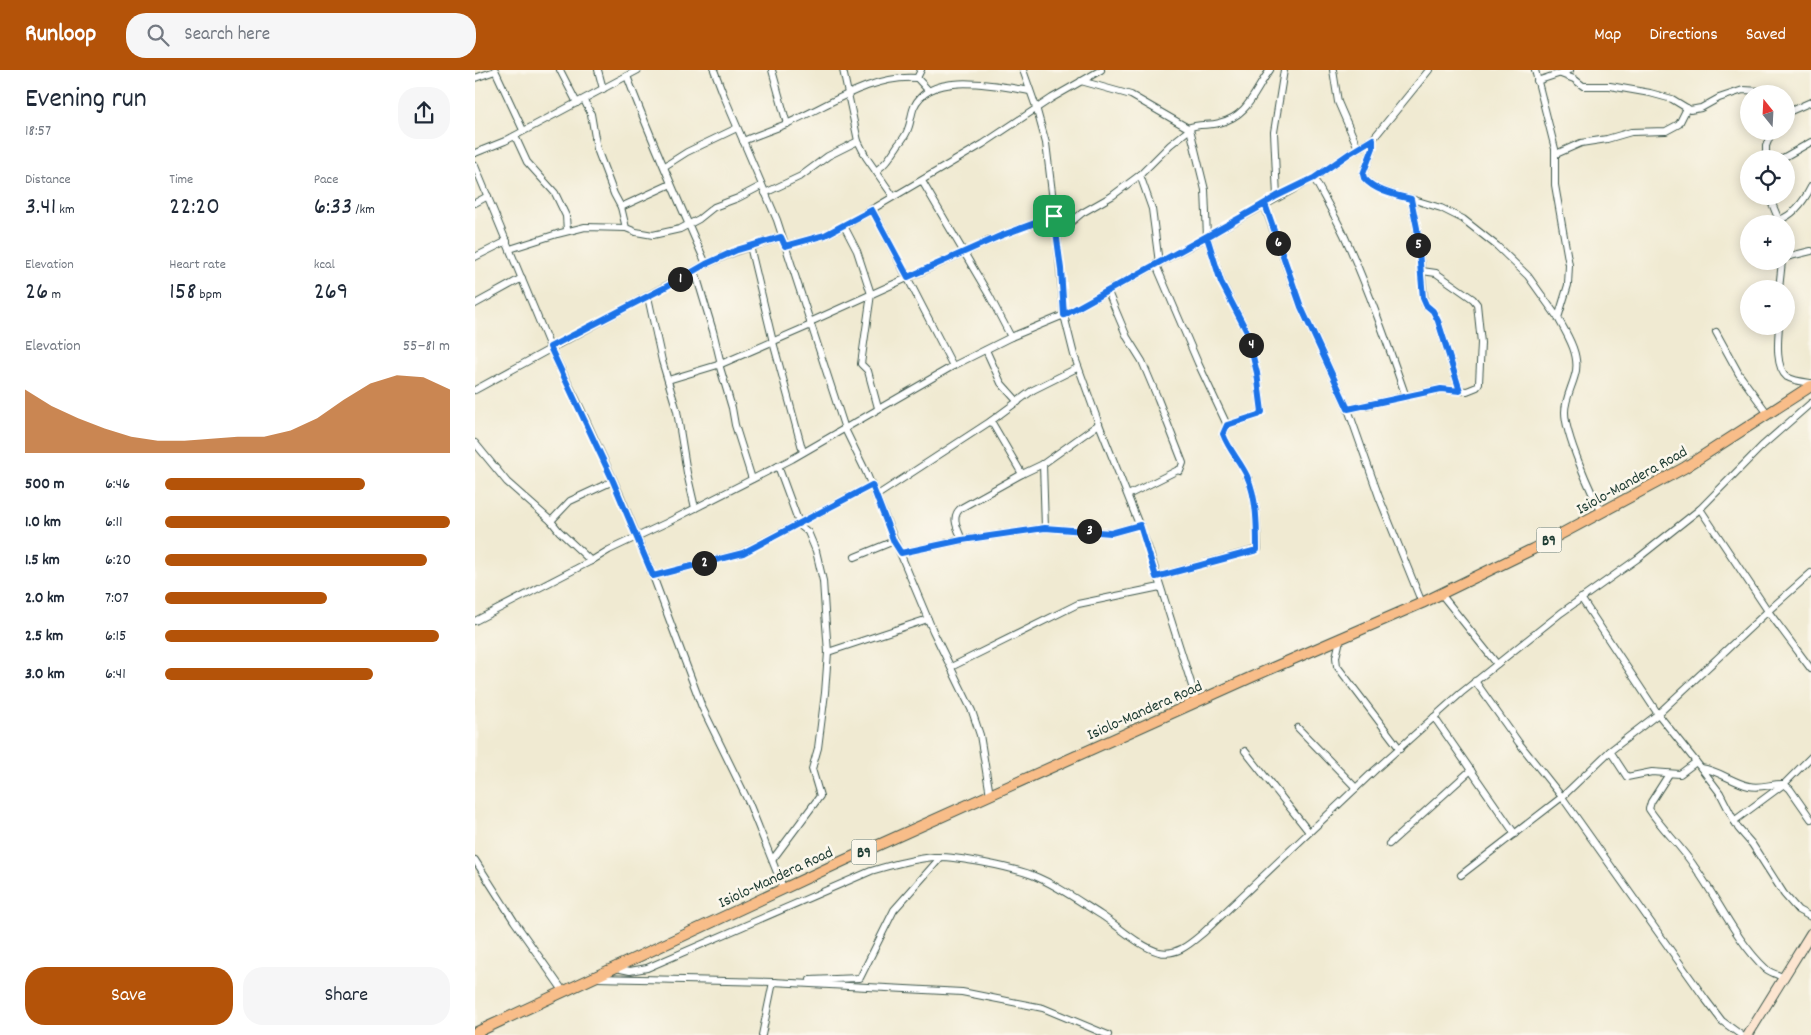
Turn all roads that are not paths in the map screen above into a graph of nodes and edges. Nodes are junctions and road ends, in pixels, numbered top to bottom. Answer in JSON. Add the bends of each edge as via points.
{"nodes":[{"id":1,"x":495,"y":70,"type":"edge"},
{"id":2,"x":560,"y":70,"type":"edge"},
{"id":3,"x":598,"y":70,"type":"edge"},
{"id":4,"x":638,"y":70,"type":"edge"},
{"id":5,"x":714,"y":70,"type":"edge"},
{"id":6,"x":772,"y":70,"type":"edge"},
{"id":7,"x":843,"y":70,"type":"edge"},
{"id":8,"x":921,"y":70,"type":"edge"},
{"id":9,"x":1023,"y":70,"type":"edge"},
{"id":10,"x":1101,"y":70,"type":"edge"},
{"id":11,"x":1270,"y":70,"type":"edge"},
{"id":12,"x":1284,"y":70,"type":"edge"},
{"id":13,"x":1333,"y":70,"type":"edge"},
{"id":14,"x":1429,"y":70,"type":"edge"},
{"id":15,"x":1535,"y":70,"type":"edge"},
{"id":16,"x":1570,"y":70,"type":"edge"},
{"id":17,"x":1561,"y":74,"type":"junction"},
{"id":18,"x":627,"y":76,"type":"junction"},
{"id":19,"x":475,"y":78,"type":"edge"},
{"id":20,"x":917,"y":78,"type":"junction"},
{"id":21,"x":1081,"y":81,"type":"junction"},
{"id":22,"x":1537,"y":81,"type":"junction"},
{"id":23,"x":603,"y":88,"type":"junction"},
{"id":24,"x":928,"y":90,"type":"junction"},
{"id":25,"x":1030,"y":90,"type":"junction"},
{"id":26,"x":1740,"y":91,"type":"edge"},
{"id":27,"x":847,"y":94,"type":"junction"},
{"id":28,"x":580,"y":101,"type":"junction"},
{"id":29,"x":1811,"y":102,"type":"edge"},
{"id":30,"x":1036,"y":107,"type":"junction"},
{"id":31,"x":1687,"y":108,"type":"junction"},
{"id":32,"x":1795,"y":109,"type":"edge"},
{"id":33,"x":787,"y":124,"type":"junction"},
{"id":34,"x":737,"y":128,"type":"junction"},
{"id":35,"x":1189,"y":129,"type":"junction"},
{"id":36,"x":523,"y":130,"type":"junction"},
{"id":37,"x":515,"y":136,"type":"junction"},
{"id":38,"x":1373,"y":139,"type":"junction"},
{"id":39,"x":743,"y":141,"type":"junction"},
{"id":40,"x":858,"y":141,"type":"junction"},
{"id":41,"x":1811,"y":142,"type":"edge"},
{"id":42,"x":1358,"y":148,"type":"junction"},
{"id":43,"x":1795,"y":151,"type":"edge"},
{"id":44,"x":475,"y":152,"type":"edge"},
{"id":45,"x":1556,"y":154,"type":"junction"},
{"id":46,"x":475,"y":166,"type":"edge"},
{"id":47,"x":665,"y":166,"type":"junction"},
{"id":48,"x":876,"y":171,"type":"junction"},
{"id":49,"x":1140,"y":175,"type":"junction"},
{"id":50,"x":1314,"y":178,"type":"junction"},
{"id":51,"x":922,"y":180,"type":"junction"},
{"id":52,"x":671,"y":184,"type":"junction"},
{"id":53,"x":761,"y":186,"type":"junction"},
{"id":54,"x":1811,"y":187,"type":"edge"},
{"id":55,"x":765,"y":193,"type":"junction"},
{"id":56,"x":488,"y":196,"type":"junction"},
{"id":57,"x":893,"y":196,"type":"junction"},
{"id":58,"x":1277,"y":196,"type":"junction"},
{"id":59,"x":1411,"y":199,"type":"junction"},
{"id":60,"x":475,"y":203,"type":"edge"},
{"id":61,"x":1265,"y":204,"type":"junction"},
{"id":62,"x":621,"y":207,"type":"junction"},
{"id":63,"x":872,"y":210,"type":"junction"},
{"id":64,"x":1790,"y":215,"type":"edge"},
{"id":65,"x":1054,"y":216,"type":"junction"},
{"id":66,"x":689,"y":225,"type":"junction"},
{"id":67,"x":844,"y":226,"type":"junction"},
{"id":68,"x":626,"y":228,"type":"junction"},
{"id":69,"x":567,"y":231,"type":"junction"},
{"id":70,"x":1057,"y":234,"type":"junction"},
{"id":71,"x":781,"y":237,"type":"junction"},
{"id":72,"x":1207,"y":237,"type":"junction"},
{"id":73,"x":507,"y":241,"type":"junction"},
{"id":74,"x":750,"y":246,"type":"junction"},
{"id":75,"x":785,"y":246,"type":"junction"},
{"id":76,"x":510,"y":249,"type":"junction"},
{"id":77,"x":1811,"y":251,"type":"edge"},
{"id":78,"x":965,"y":252,"type":"junction"},
{"id":79,"x":1795,"y":255,"type":"edge"},
{"id":80,"x":475,"y":257,"type":"edge"},
{"id":81,"x":706,"y":264,"type":"junction"},
{"id":82,"x":1158,"y":264,"type":"junction"},
{"id":83,"x":695,"y":271,"type":"junction"},
{"id":84,"x":1422,"y":271,"type":"junction"},
{"id":85,"x":908,"y":277,"type":"junction"},
{"id":86,"x":522,"y":278,"type":"junction"},
{"id":87,"x":1108,"y":292,"type":"junction"},
{"id":88,"x":871,"y":294,"type":"junction"},
{"id":89,"x":648,"y":297,"type":"junction"},
{"id":90,"x":475,"y":304,"type":"edge"},
{"id":91,"x":1064,"y":315,"type":"junction"},
{"id":92,"x":1558,"y":318,"type":"junction"},
{"id":93,"x":811,"y":323,"type":"junction"},
{"id":94,"x":1716,"y":332,"type":"dead end"},
{"id":95,"x":1779,"y":335,"type":"edge"},
{"id":96,"x":1011,"y":337,"type":"junction"},
{"id":97,"x":773,"y":342,"type":"junction"},
{"id":98,"x":550,"y":347,"type":"junction"},
{"id":99,"x":987,"y":350,"type":"junction"},
{"id":100,"x":720,"y":364,"type":"junction"},
{"id":101,"x":953,"y":366,"type":"junction"},
{"id":102,"x":1077,"y":368,"type":"junction"},
{"id":103,"x":668,"y":380,"type":"junction"},
{"id":104,"x":1811,"y":384,"type":"edge"},
{"id":105,"x":475,"y":390,"type":"edge"},
{"id":106,"x":1460,"y":391,"type":"junction"},
{"id":107,"x":1406,"y":397,"type":"junction"},
{"id":108,"x":1017,"y":402,"type":"junction"},
{"id":109,"x":1811,"y":402,"type":"edge"},
{"id":110,"x":878,"y":408,"type":"junction"},
{"id":111,"x":1348,"y":409,"type":"junction"},
{"id":112,"x":1768,"y":414,"type":"junction"},
{"id":113,"x":991,"y":421,"type":"junction"},
{"id":114,"x":1099,"y":424,"type":"junction"},
{"id":115,"x":1227,"y":425,"type":"junction"},
{"id":116,"x":845,"y":429,"type":"junction"},
{"id":117,"x":475,"y":443,"type":"edge"},
{"id":118,"x":803,"y":452,"type":"junction"},
{"id":119,"x":1043,"y":464,"type":"junction"},
{"id":120,"x":777,"y":466,"type":"junction"},
{"id":121,"x":1022,"y":474,"type":"junction"},
{"id":122,"x":752,"y":479,"type":"junction"},
{"id":123,"x":613,"y":481,"type":"junction"},
{"id":124,"x":872,"y":485,"type":"junction"},
{"id":125,"x":1128,"y":495,"type":"junction"},
{"id":126,"x":875,"y":496,"type":"junction"},
{"id":127,"x":695,"y":508,"type":"junction"},
{"id":128,"x":1700,"y":509,"type":"junction"},
{"id":129,"x":1602,"y":512,"type":"junction"},
{"id":130,"x":551,"y":521,"type":"junction"},
{"id":131,"x":798,"y":523,"type":"junction"},
{"id":132,"x":1140,"y":525,"type":"junction"},
{"id":133,"x":1045,"y":528,"type":"junction"},
{"id":134,"x":637,"y":537,"type":"junction"},
{"id":135,"x":962,"y":540,"type":"junction"},
{"id":136,"x":894,"y":542,"type":"junction"},
{"id":137,"x":901,"y":553,"type":"junction"},
{"id":138,"x":855,"y":557,"type":"dead end"},
{"id":139,"x":591,"y":561,"type":"junction"},
{"id":140,"x":1811,"y":573,"type":"edge"},
{"id":141,"x":653,"y":576,"type":"junction"},
{"id":142,"x":1156,"y":577,"type":"junction"},
{"id":143,"x":1159,"y":587,"type":"junction"},
{"id":144,"x":1441,"y":594,"type":"junction"},
{"id":145,"x":1581,"y":598,"type":"junction"},
{"id":146,"x":1422,"y":603,"type":"junction"},
{"id":147,"x":1768,"y":611,"type":"junction"},
{"id":148,"x":928,"y":619,"type":"junction"},
{"id":149,"x":475,"y":621,"type":"edge"},
{"id":150,"x":1340,"y":640,"type":"junction"},
{"id":151,"x":828,"y":652,"type":"junction"},
{"id":152,"x":1497,"y":664,"type":"junction"},
{"id":153,"x":951,"y":667,"type":"junction"},
{"id":154,"x":1811,"y":669,"type":"edge"},
{"id":155,"x":1475,"y":682,"type":"junction"},
{"id":156,"x":1197,"y":702,"type":"junction"},
{"id":157,"x":1658,"y":714,"type":"junction"},
{"id":158,"x":1434,"y":717,"type":"junction"},
{"id":159,"x":1298,"y":728,"type":"dead end"},
{"id":160,"x":1400,"y":749,"type":"junction"},
{"id":161,"x":1245,"y":751,"type":"dead end"},
{"id":162,"x":1610,"y":751,"type":"junction"},
{"id":163,"x":1811,"y":757,"type":"edge"},
{"id":164,"x":1696,"y":762,"type":"junction"},
{"id":165,"x":1701,"y":768,"type":"junction"},
{"id":166,"x":1471,"y":770,"type":"junction"},
{"id":167,"x":1669,"y":774,"type":"junction"},
{"id":168,"x":1784,"y":784,"type":"junction"},
{"id":169,"x":1356,"y":788,"type":"junction"},
{"id":170,"x":990,"y":795,"type":"junction"},
{"id":171,"x":1562,"y":797,"type":"junction"},
{"id":172,"x":1811,"y":819,"type":"edge"},
{"id":173,"x":1734,"y":821,"type":"junction"},
{"id":174,"x":1309,"y":832,"type":"junction"},
{"id":175,"x":1515,"y":834,"type":"junction"},
{"id":176,"x":1389,"y":844,"type":"dead end"},
{"id":177,"x":941,"y":857,"type":"junction"},
{"id":178,"x":773,"y":859,"type":"junction"},
{"id":179,"x":475,"y":860,"type":"edge"},
{"id":180,"x":1461,"y":875,"type":"dead end"},
{"id":181,"x":784,"y":890,"type":"junction"},
{"id":182,"x":1811,"y":917,"type":"edge"},
{"id":183,"x":1811,"y":933,"type":"edge"},
{"id":184,"x":615,"y":968,"type":"junction"},
{"id":185,"x":1783,"y":977,"type":"junction"},
{"id":186,"x":592,"y":978,"type":"junction"},
{"id":187,"x":773,"y":982,"type":"junction"},
{"id":188,"x":564,"y":992,"type":"junction"},
{"id":189,"x":475,"y":1033,"type":"edge"},
{"id":190,"x":762,"y":1035,"type":"edge"},
{"id":191,"x":1107,"y":1035,"type":"edge"},
{"id":192,"x":1741,"y":1035,"type":"edge"},
{"id":193,"x":1749,"y":1035,"type":"edge"}],
"edges":[{"from":1,"to":19,"type":"street"},
{"from":1,"to":36,"type":"street"},
{"from":2,"to":28,"type":"street"},
{"from":3,"to":23,"type":"street"},
{"from":4,"to":18,"type":"street"},
{"from":5,"to":34,"type":"street"},
{"from":6,"to":33,"type":"street"},
{"from":7,"to":27,"type":"street"},
{"from":8,"to":20,"type":"street"},
{"from":9,"to":25,"type":"street"},
{"from":10,"to":21,"type":"street"},
{"from":11,"to":35,"type":"street","via":[[1245,110],[1219,123]]},
{"from":12,"to":58,"type":"street","via":[[1274,132]]},
{"from":13,"to":42,"type":"street","via":[[1339,102]]},
{"from":14,"to":38,"type":"street"},
{"from":15,"to":22,"type":"street"},
{"from":16,"to":17,"type":"street"},
{"from":17,"to":22,"type":"street"},
{"from":17,"to":31,"type":"street","via":[[1583,86],[1610,86],[1650,93],[1672,99]]},
{"from":18,"to":23,"type":"street"},
{"from":18,"to":47,"type":"street"},
{"from":20,"to":24,"type":"street"},
{"from":20,"to":27,"type":"street","via":[[891,79]]},
{"from":21,"to":30,"type":"street"},
{"from":21,"to":35,"type":"street","via":[[1131,95]]},
{"from":22,"to":45,"type":"street"},
{"from":23,"to":28,"type":"street"},
{"from":24,"to":25,"type":"street","via":[[951,82]]},
{"from":24,"to":48,"type":"street","via":[[914,107],[909,129],[902,141],[887,164]]},
{"from":25,"to":30,"type":"street"},
{"from":26,"to":31,"type":"street","via":[[1701,108]]},
{"from":27,"to":33,"type":"street"},
{"from":27,"to":40,"type":"street"},
{"from":28,"to":36,"type":"street"},
{"from":28,"to":62,"type":"street","via":[[591,114],[601,162]]},
{"from":29,"to":32,"type":"street"},
{"from":30,"to":51,"type":"street","via":[[983,144]]},
{"from":30,"to":65,"type":"street","via":[[1046,142]]},
{"from":31,"to":45,"type":"street","via":[[1679,124],[1669,130],[1635,131],[1607,140],[1581,143]]},
{"from":33,"to":39,"type":"street"},
{"from":34,"to":39,"type":"street"},
{"from":34,"to":47,"type":"street"},
{"from":35,"to":49,"type":"street"},
{"from":35,"to":72,"type":"street","via":[[1205,190]]},
{"from":36,"to":37,"type":"street"},
{"from":37,"to":44,"type":"street"},
{"from":37,"to":69,"type":"street","via":[[527,162],[555,193],[566,216]]},
{"from":38,"to":42,"type":"street"},
{"from":38,"to":59,"type":"street","via":[[1364,178],[1375,187]]},
{"from":39,"to":53,"type":"street"},
{"from":40,"to":48,"type":"street"},
{"from":40,"to":55,"type":"street","via":[[828,156],[801,176]]},
{"from":41,"to":43,"type":"street"},
{"from":42,"to":50,"type":"street"},
{"from":45,"to":92,"type":"street","via":[[1555,185],[1570,275]]},
{"from":46,"to":56,"type":"street"},
{"from":47,"to":52,"type":"street"},
{"from":48,"to":57,"type":"street"},
{"from":49,"to":70,"type":"street","via":[[1082,213]]},
{"from":49,"to":82,"type":"street","via":[[1152,208]]},
{"from":50,"to":58,"type":"street"},
{"from":50,"to":107,"type":"street","via":[[1351,251]]},
{"from":51,"to":57,"type":"street"},
{"from":51,"to":78,"type":"street"},
{"from":52,"to":62,"type":"street"},
{"from":52,"to":66,"type":"street"},
{"from":53,"to":55,"type":"street"},
{"from":53,"to":66,"type":"street","via":[[711,208]]},
{"from":54,"to":64,"type":"street"},
{"from":55,"to":71,"type":"street"},
{"from":56,"to":60,"type":"street"},
{"from":56,"to":73,"type":"street"},
{"from":57,"to":63,"type":"street"},
{"from":58,"to":61,"type":"street"},
{"from":59,"to":84,"type":"street"},
{"from":59,"to":92,"type":"street","via":[[1463,219],[1497,246],[1528,276]]},
{"from":61,"to":72,"type":"street"},
{"from":61,"to":111,"type":"street","via":[[1301,307]]},
{"from":62,"to":68,"type":"street"},
{"from":63,"to":67,"type":"street"},
{"from":63,"to":85,"type":"street"},
{"from":65,"to":70,"type":"street"},
{"from":65,"to":78,"type":"street"},
{"from":66,"to":68,"type":"street","via":[[653,235]]},
{"from":66,"to":81,"type":"street"},
{"from":67,"to":75,"type":"street"},
{"from":67,"to":88,"type":"street","via":[[857,251]]},
{"from":68,"to":69,"type":"street","via":[[594,226]]},
{"from":69,"to":76,"type":"street"},
{"from":70,"to":91,"type":"street"},
{"from":71,"to":74,"type":"street"},
{"from":71,"to":75,"type":"street"},
{"from":72,"to":82,"type":"street"},
{"from":72,"to":115,"type":"street","via":[[1221,282],[1247,332],[1262,409],[1260,414]]},
{"from":73,"to":76,"type":"street"},
{"from":73,"to":80,"type":"street"},
{"from":74,"to":81,"type":"street"},
{"from":74,"to":97,"type":"street"},
{"from":75,"to":93,"type":"street"},
{"from":76,"to":86,"type":"street"},
{"from":77,"to":79,"type":"street"},
{"from":78,"to":85,"type":"street"},
{"from":78,"to":96,"type":"street"},
{"from":81,"to":83,"type":"street"},
{"from":82,"to":87,"type":"street"},
{"from":82,"to":115,"type":"street"},
{"from":83,"to":89,"type":"street"},
{"from":83,"to":100,"type":"street"},
{"from":84,"to":106,"type":"street","via":[[1425,302],[1438,321]]},
{"from":84,"to":106,"type":"street","via":[[1436,273],[1477,304],[1481,343],[1479,383],[1471,390]]},
{"from":85,"to":88,"type":"street"},
{"from":85,"to":101,"type":"street"},
{"from":86,"to":90,"type":"street"},
{"from":86,"to":98,"type":"street"},
{"from":87,"to":91,"type":"street"},
{"from":87,"to":125,"type":"street","via":[[1159,399],[1183,463],[1180,471]]},
{"from":88,"to":93,"type":"street"},
{"from":88,"to":110,"type":"street","via":[[861,364],[868,371]]},
{"from":89,"to":98,"type":"street"},
{"from":89,"to":103,"type":"street"},
{"from":91,"to":96,"type":"street"},
{"from":91,"to":102,"type":"street"},
{"from":92,"to":129,"type":"street","via":[[1577,364],[1565,416],[1575,450]]},
{"from":93,"to":97,"type":"street"},
{"from":93,"to":116,"type":"street"},
{"from":94,"to":112,"type":"street","via":[[1739,374]]},
{"from":95,"to":104,"type":"street","via":[[1779,362],[1785,375]]},
{"from":96,"to":99,"type":"street"},
{"from":97,"to":100,"type":"street"},
{"from":97,"to":118,"type":"street"},
{"from":98,"to":105,"type":"street"},
{"from":98,"to":123,"type":"street"},
{"from":99,"to":101,"type":"street"},
{"from":99,"to":108,"type":"street","via":[[1001,383]]},
{"from":100,"to":103,"type":"street"},
{"from":100,"to":122,"type":"street"},
{"from":101,"to":110,"type":"street"},
{"from":102,"to":108,"type":"street"},
{"from":102,"to":114,"type":"street"},
{"from":103,"to":127,"type":"street"},
{"from":104,"to":112,"type":"highway","name":"Isiolo-Mandera Road","number":"B9"},
{"from":106,"to":107,"type":"street","via":[[1441,389]]},
{"from":107,"to":111,"type":"street"},
{"from":108,"to":113,"type":"street"},
{"from":109,"to":128,"type":"street"},
{"from":110,"to":116,"type":"street"},
{"from":111,"to":146,"type":"street"},
{"from":112,"to":129,"type":"highway","name":"Isiolo-Mandera Road","number":"B9","via":[[1684,468]]},
{"from":113,"to":121,"type":"street"},
{"from":113,"to":126,"type":"street"},
{"from":114,"to":119,"type":"street"},
{"from":114,"to":125,"type":"street"},
{"from":115,"to":142,"type":"street","via":[[1223,434],[1247,475],[1254,497],[1257,550]]},
{"from":116,"to":118,"type":"street"},
{"from":116,"to":124,"type":"street"},
{"from":117,"to":130,"type":"street","via":[[507,482]]},
{"from":118,"to":120,"type":"street"},
{"from":119,"to":121,"type":"street"},
{"from":119,"to":133,"type":"street"},
{"from":120,"to":122,"type":"street"},
{"from":120,"to":131,"type":"street"},
{"from":121,"to":135,"type":"street","via":[[957,511],[955,520]]},
{"from":122,"to":127,"type":"street"},
{"from":123,"to":130,"type":"street","via":[[570,501]]},
{"from":123,"to":134,"type":"street"},
{"from":124,"to":126,"type":"street"},
{"from":124,"to":131,"type":"street"},
{"from":125,"to":132,"type":"street"},
{"from":126,"to":136,"type":"street"},
{"from":127,"to":134,"type":"street"},
{"from":128,"to":145,"type":"street"},
{"from":128,"to":147,"type":"street"},
{"from":129,"to":144,"type":"highway","name":"Isiolo-Mandera Road","number":"B9"},
{"from":130,"to":139,"type":"street"},
{"from":131,"to":141,"type":"street","via":[[743,553]]},
{"from":131,"to":151,"type":"street","via":[[808,532],[823,581]]},
{"from":132,"to":133,"type":"street","via":[[1111,533]]},
{"from":132,"to":142,"type":"street"},
{"from":133,"to":135,"type":"street"},
{"from":134,"to":139,"type":"street"},
{"from":134,"to":141,"type":"street"},
{"from":135,"to":137,"type":"street"},
{"from":136,"to":137,"type":"street"},
{"from":136,"to":138,"type":"street"},
{"from":137,"to":148,"type":"street"},
{"from":139,"to":149,"type":"street"},
{"from":140,"to":147,"type":"street"},
{"from":141,"to":178,"type":"street","via":[[702,706]]},
{"from":142,"to":143,"type":"street"},
{"from":143,"to":153,"type":"street","via":[[1078,604]]},
{"from":143,"to":156,"type":"street"},
{"from":144,"to":146,"type":"highway","name":"Isiolo-Mandera Road","number":"B9"},
{"from":144,"to":152,"type":"street"},
{"from":145,"to":152,"type":"street"},
{"from":145,"to":157,"type":"street"},
{"from":146,"to":150,"type":"highway","name":"Isiolo-Mandera Road","number":"B9"},
{"from":147,"to":154,"type":"street"},
{"from":147,"to":157,"type":"street"},
{"from":148,"to":151,"type":"street"},
{"from":148,"to":153,"type":"street"},
{"from":150,"to":156,"type":"highway","name":"Isiolo-Mandera Road","number":"B9"},
{"from":150,"to":160,"type":"street","via":[[1337,666]]},
{"from":151,"to":178,"type":"street","via":[[818,748],[812,769],[820,796]]},
{"from":152,"to":155,"type":"street"},
{"from":153,"to":170,"type":"street","via":[[977,723]]},
{"from":155,"to":158,"type":"street"},
{"from":155,"to":171,"type":"street","via":[[1523,750]]},
{"from":156,"to":170,"type":"highway","name":"Isiolo-Mandera Road","number":"B9"},
{"from":157,"to":162,"type":"street"},
{"from":157,"to":164,"type":"street"},
{"from":158,"to":160,"type":"street"},
{"from":158,"to":166,"type":"street"},
{"from":159,"to":169,"type":"street"},
{"from":160,"to":169,"type":"street"},
{"from":161,"to":174,"type":"street"},
{"from":162,"to":167,"type":"street","via":[[1627,777],[1652,772]]},
{"from":162,"to":171,"type":"street"},
{"from":163,"to":168,"type":"street"},
{"from":164,"to":165,"type":"street"},
{"from":164,"to":167,"type":"street","via":[[1680,774]]},
{"from":165,"to":168,"type":"street","via":[[1751,786]]},
{"from":165,"to":173,"type":"street","via":[[1720,793]]},
{"from":166,"to":175,"type":"street"},
{"from":166,"to":176,"type":"street"},
{"from":167,"to":185,"type":"street","via":[[1649,809],[1694,865],[1749,948],[1767,970]]},
{"from":168,"to":172,"type":"street"},
{"from":168,"to":173,"type":"street"},
{"from":169,"to":174,"type":"street"},
{"from":170,"to":181,"type":"highway","name":"Isiolo-Mandera Road","number":"B9"},
{"from":171,"to":175,"type":"street"},
{"from":171,"to":192,"type":"street","via":[[1705,1000],[1722,1021]]},
{"from":173,"to":182,"type":"street","via":[[1792,904]]},
{"from":174,"to":177,"type":"street","via":[[1203,933],[1185,948],[1168,953],[1146,947],[1065,892],[1031,875]]},
{"from":175,"to":180,"type":"street"},
{"from":177,"to":184,"type":"street","via":[[871,872],[647,968]]},
{"from":177,"to":187,"type":"street","via":[[894,910],[860,978]]},
{"from":178,"to":181,"type":"street"},
{"from":179,"to":188,"type":"street"},
{"from":181,"to":184,"type":"highway","name":"Isiolo-Mandera Road","number":"B9"},
{"from":183,"to":185,"type":"main road"},
{"from":184,"to":186,"type":"highway","name":"Isiolo-Mandera Road","number":"B9"},
{"from":185,"to":193,"type":"main road"},
{"from":186,"to":187,"type":"street"},
{"from":186,"to":188,"type":"highway","name":"Isiolo-Mandera Road","number":"B9"},
{"from":187,"to":190,"type":"street"},
{"from":187,"to":191,"type":"street","via":[[962,992],[1043,1008]]},
{"from":188,"to":189,"type":"highway","name":"Isiolo-Mandera Road","number":"B9"}]}
